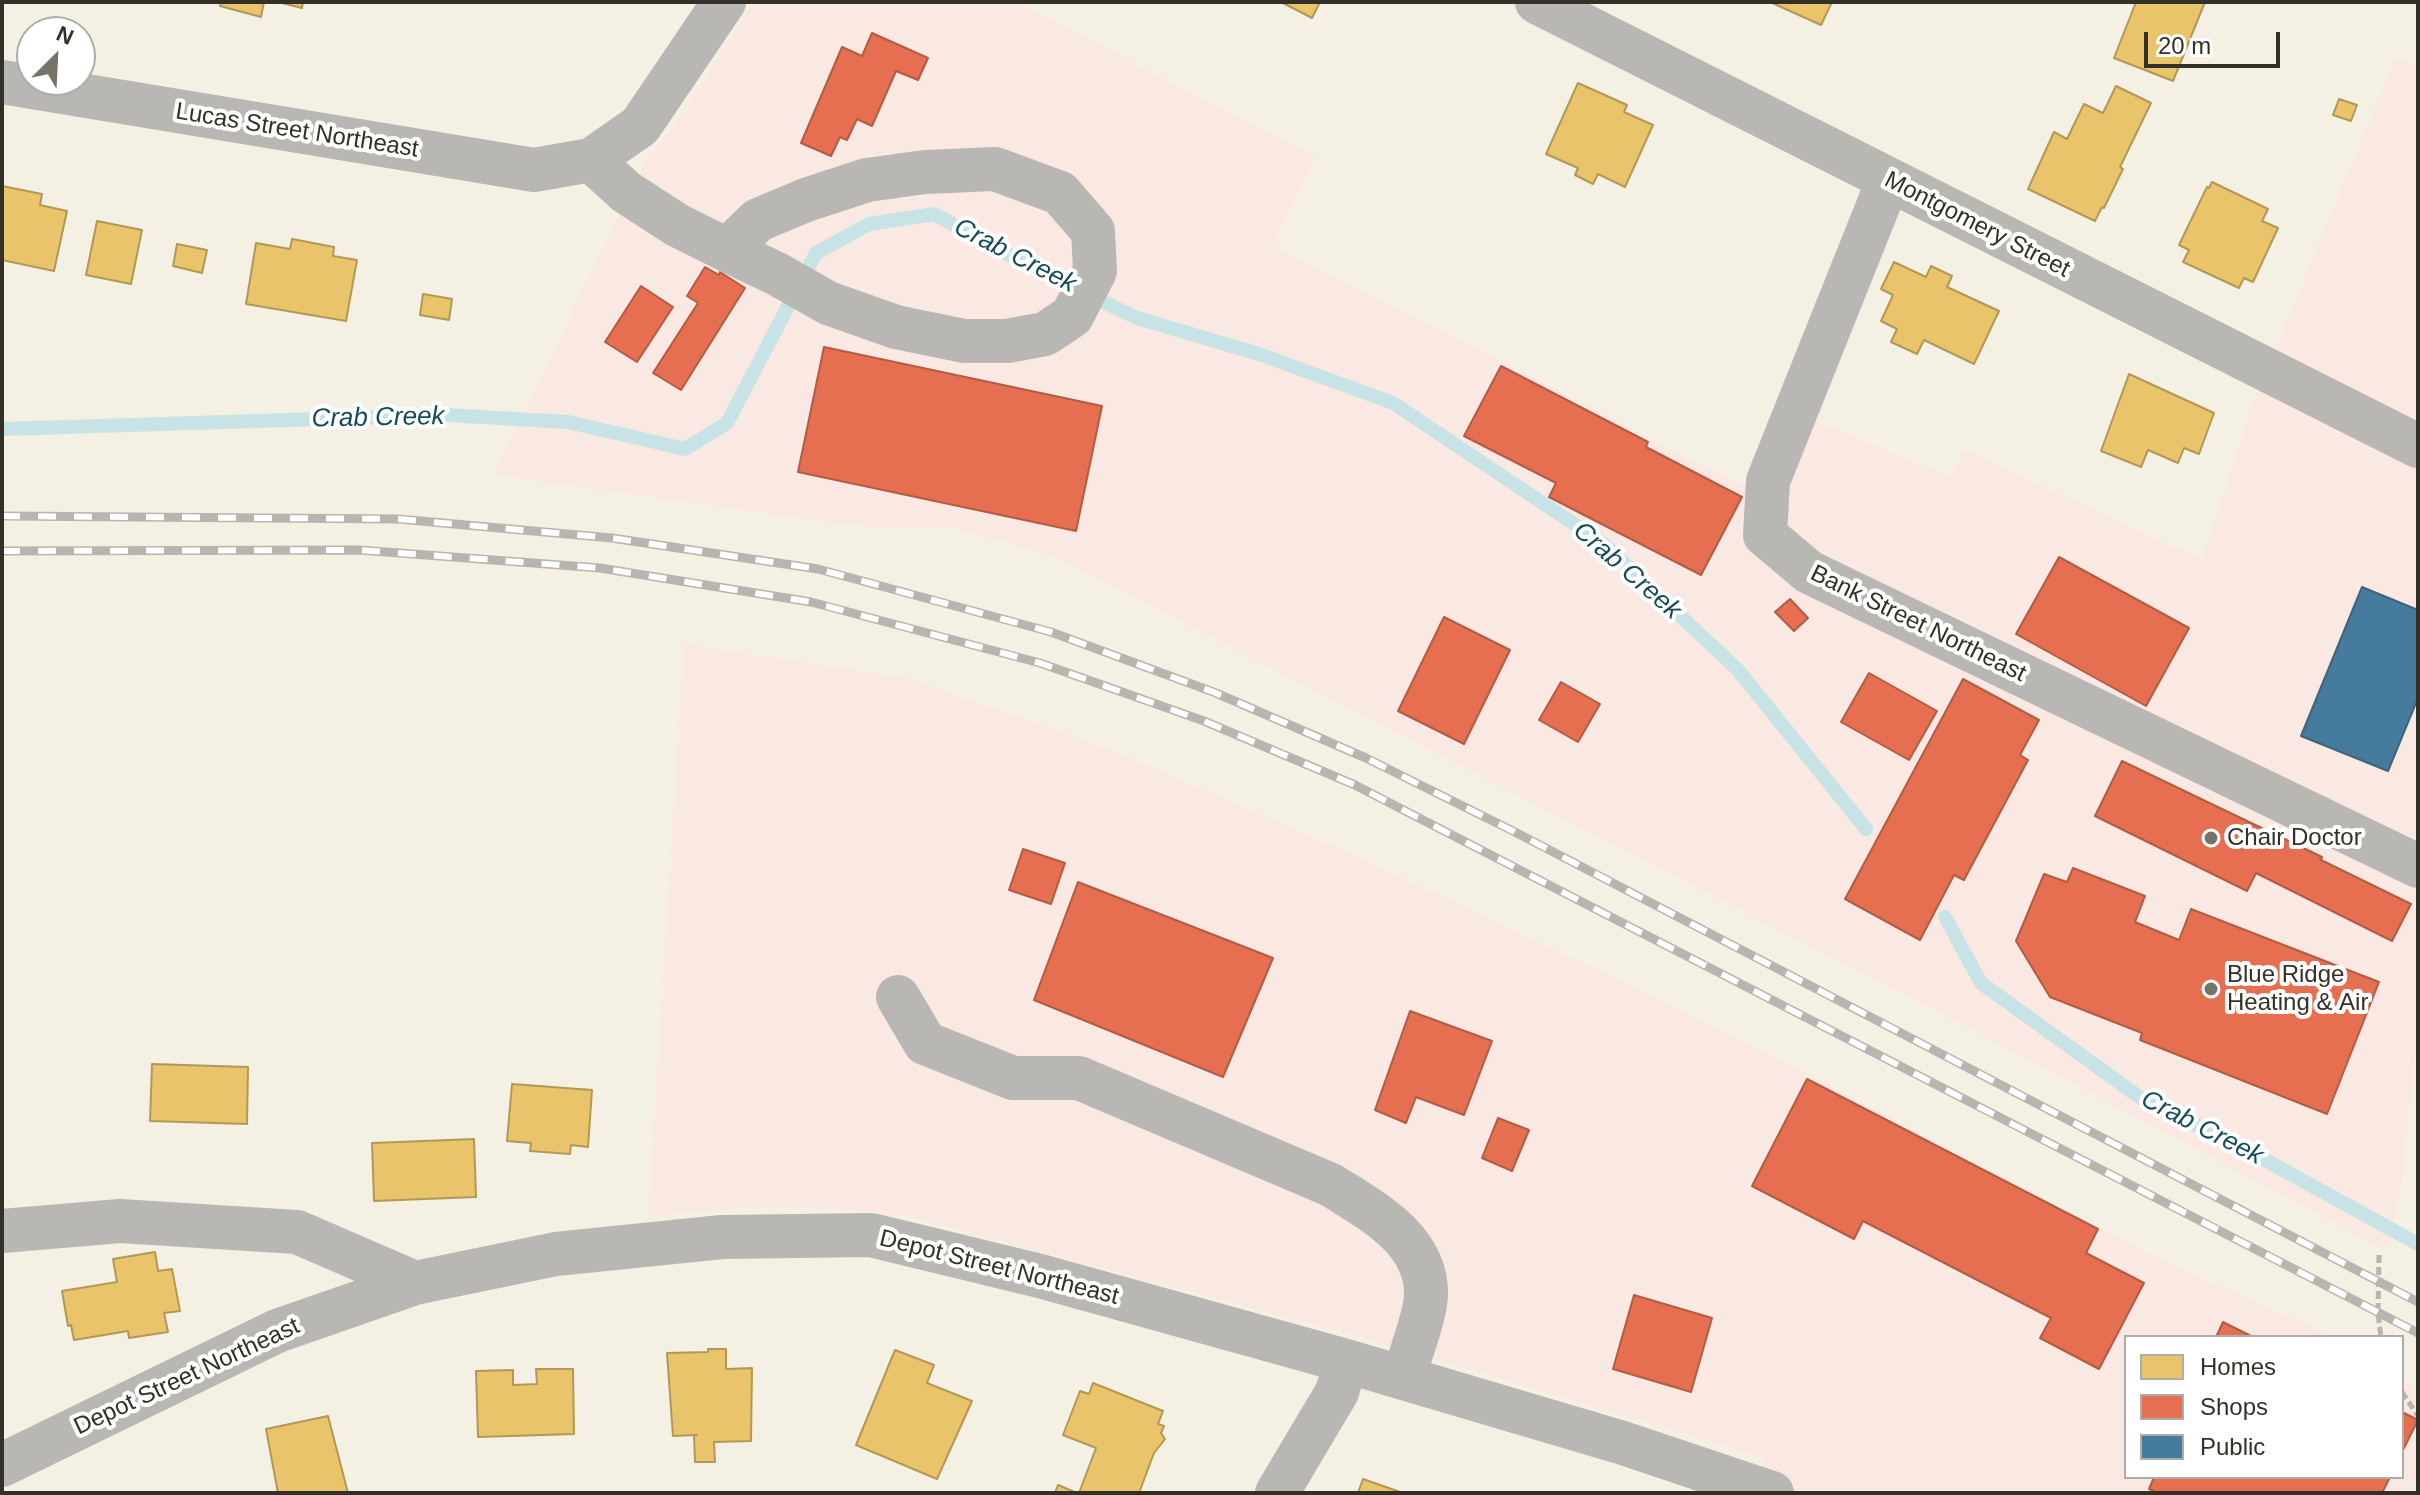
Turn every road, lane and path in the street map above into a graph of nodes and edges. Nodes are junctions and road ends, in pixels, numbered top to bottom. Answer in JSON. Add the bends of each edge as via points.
{"nodes":[{"id":1,"x":724,"y":2,"type":"edge"},
{"id":2,"x":1537,"y":2,"type":"edge"},
{"id":3,"x":2,"y":82,"type":"edge"},
{"id":4,"x":591,"y":160,"type":"junction"},
{"id":5,"x":1888,"y":181,"type":"junction"},
{"id":6,"x":727,"y":250,"type":"junction"},
{"id":7,"x":2418,"y":446,"type":"edge"},
{"id":8,"x":2418,"y":866,"type":"edge"},
{"id":9,"x":898,"y":997,"type":"dead end"},
{"id":10,"x":2,"y":1231,"type":"edge"},
{"id":11,"x":2379,"y":1255,"type":"dead end"},
{"id":12,"x":415,"y":1283,"type":"junction"},
{"id":13,"x":2381,"y":1335,"type":"edge"},
{"id":14,"x":1346,"y":1361,"type":"junction"},
{"id":15,"x":1403,"y":1378,"type":"junction"},
{"id":16,"x":2404,"y":1395,"type":"edge"},
{"id":17,"x":2418,"y":1416,"type":"edge"},
{"id":18,"x":2,"y":1465,"type":"edge"},
{"id":19,"x":1277,"y":1493,"type":"edge"},
{"id":20,"x":1772,"y":1493,"type":"edge"}],
"edges":[{"from":1,"to":4,"type":"street","via":[[640,126]]},
{"from":2,"to":5,"type":"street","name":"Montgomery Street"},
{"from":3,"to":4,"type":"street","name":"Lucas Street Northeast","via":[[534,170]]},
{"from":4,"to":6,"type":"street","via":[[626,192]]},
{"from":5,"to":7,"type":"street","name":"Montgomery Street"},
{"from":5,"to":8,"type":"street","name":"Bank Street Northeast","via":[[1768,481],[1765,535],[1809,572]]},
{"from":6,"to":6,"type":"street","via":[[828,303],[896,327],[964,341],[1045,334],[1072,316],[1095,271],[1093,231],[1060,193],[995,169],[867,180],[758,220]]},
{"from":9,"to":15,"type":"street","via":[[925,1043],[1013,1078],[1079,1078],[1331,1185],[1369,1209],[1401,1234],[1421,1262],[1427,1295]]},
{"from":10,"to":12,"type":"street","via":[[120,1221],[297,1232]]},
{"from":11,"to":13,"type":"path"},
{"from":12,"to":14,"type":"street","name":"Depot Street Northeast","via":[[601,1249],[722,1237],[871,1235]]},
{"from":12,"to":18,"type":"street","name":"Depot Street Northeast","via":[[277,1331]]},
{"from":14,"to":15,"type":"street","name":"Depot Street Northeast"},
{"from":14,"to":19,"type":"street","via":[[1337,1392]]},
{"from":15,"to":20,"type":"street","name":"Depot Street Northeast"},
{"from":16,"to":17,"type":"path"}]}
